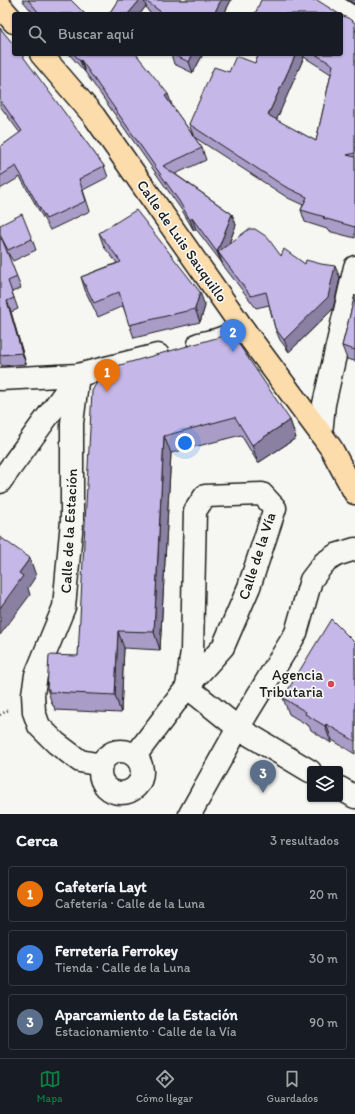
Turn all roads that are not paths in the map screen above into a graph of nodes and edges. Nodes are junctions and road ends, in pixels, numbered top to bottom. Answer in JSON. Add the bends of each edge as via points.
{"nodes":[{"id":1,"x":325,"y":0,"type":"edge"},
{"id":2,"x":0,"y":6,"type":"edge"},
{"id":3,"x":355,"y":18,"type":"edge"},
{"id":4,"x":12,"y":20,"type":"edge"},
{"id":5,"x":43,"y":56,"type":"edge"},
{"id":6,"x":355,"y":267,"type":"edge"},
{"id":7,"x":244,"y":330,"type":"junction"},
{"id":8,"x":78,"y":375,"type":"junction"},
{"id":9,"x":0,"y":379,"type":"edge"},
{"id":10,"x":321,"y":434,"type":"junction"},
{"id":11,"x":0,"y":482,"type":"edge"},
{"id":12,"x":355,"y":493,"type":"edge"},
{"id":13,"x":355,"y":549,"type":"edge"},
{"id":14,"x":187,"y":687,"type":"junction"},
{"id":15,"x":238,"y":728,"type":"junction"},
{"id":16,"x":135,"y":756,"type":"junction"},
{"id":17,"x":101,"y":764,"type":"junction"},
{"id":18,"x":307,"y":768,"type":"edge"},
{"id":19,"x":343,"y":790,"type":"edge"},
{"id":20,"x":355,"y":797,"type":"edge"},
{"id":21,"x":190,"y":814,"type":"edge"}],
"edges":[{"from":1,"to":3,"type":"street"},
{"from":2,"to":4,"type":"main road"},
{"from":5,"to":7,"type":"main road","name":"Calle de Luis Sauquillo","via":[[94,116]]},
{"from":6,"to":10,"type":"street","via":[[324,404]]},
{"from":7,"to":8,"type":"street","via":[[216,340]]},
{"from":7,"to":10,"type":"main road","name":"Calle de Luis Sauquillo"},
{"from":8,"to":9,"type":"street"},
{"from":8,"to":11,"type":"street"},
{"from":8,"to":17,"type":"street","name":"Calle de la Estación","via":[[72,423],[72,520],[64,607],[36,674],[33,706],[39,726],[56,743],[80,761]]},
{"from":10,"to":12,"type":"main road","name":"Calle de Luis Sauquillo"},
{"from":13,"to":15,"type":"street","via":[[336,555],[324,563],[312,580],[296,632]]},
{"from":14,"to":14,"type":"street","name":"Calle de la Vía","via":[[223,647],[250,587],[275,508],[262,494],[205,496],[195,511],[192,651]]},
{"from":14,"to":15,"type":"street"},
{"from":14,"to":16,"type":"street","name":"Calle de la Vía"},
{"from":15,"to":18,"type":"street"},
{"from":15,"to":21,"type":"street"},
{"from":16,"to":17,"type":"street","via":[[132,753],[117,751],[110,753]]},
{"from":16,"to":17,"type":"street","via":[[140,762],[142,776],[135,788],[122,794],[106,788],[100,778]]},
{"from":19,"to":20,"type":"street"}]}
